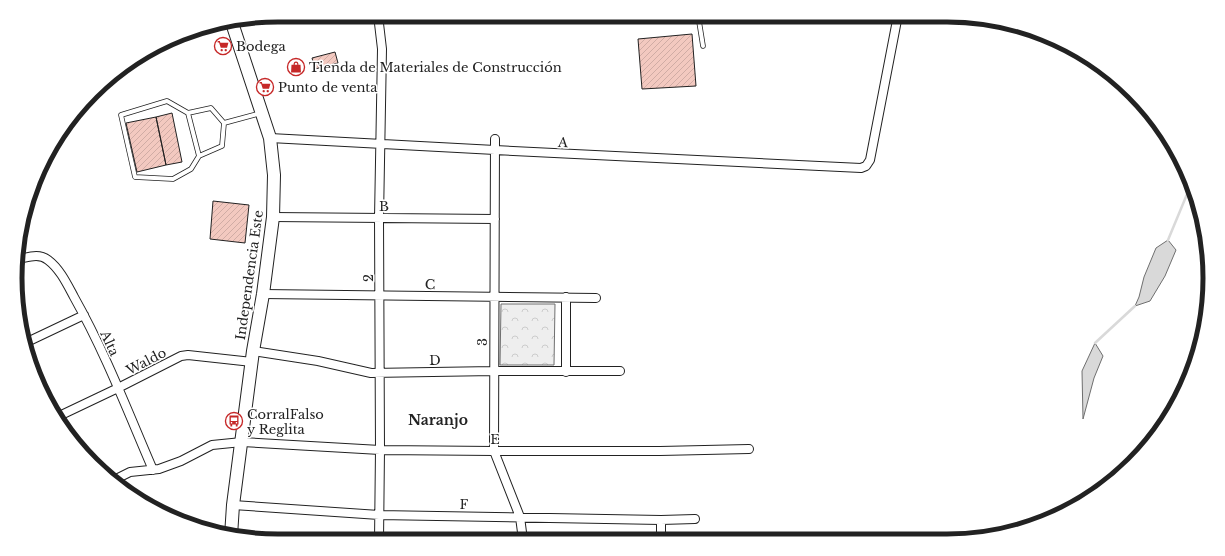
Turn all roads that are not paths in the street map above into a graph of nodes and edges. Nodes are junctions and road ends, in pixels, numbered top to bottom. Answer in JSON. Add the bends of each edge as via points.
{"nodes":[{"id":1,"x":379,"y":22,"type":"edge"},
{"id":2,"x":699,"y":22,"type":"edge"},
{"id":3,"x":897,"y":22,"type":"edge"},
{"id":4,"x":235,"y":26,"type":"edge"},
{"id":5,"x":703,"y":46,"type":"dead end"},
{"id":6,"x":262,"y":112,"type":"junction"},
{"id":7,"x":188,"y":113,"type":"junction"},
{"id":8,"x":224,"y":123,"type":"junction"},
{"id":9,"x":270,"y":138,"type":"junction"},
{"id":10,"x":495,"y":139,"type":"dead end"},
{"id":11,"x":381,"y":144,"type":"junction"},
{"id":12,"x":495,"y":150,"type":"junction"},
{"id":13,"x":199,"y":156,"type":"junction"},
{"id":14,"x":273,"y":217,"type":"junction"},
{"id":15,"x":380,"y":218,"type":"junction"},
{"id":16,"x":495,"y":219,"type":"junction"},
{"id":17,"x":23,"y":258,"type":"edge"},
{"id":18,"x":263,"y":294,"type":"junction"},
{"id":19,"x":380,"y":295,"type":"junction"},
{"id":20,"x":495,"y":296,"type":"junction"},
{"id":21,"x":566,"y":297,"type":"junction"},
{"id":22,"x":596,"y":298,"type":"dead end"},
{"id":23,"x":84,"y":315,"type":"junction"},
{"id":24,"x":30,"y":341,"type":"edge"},
{"id":25,"x":252,"y":357,"type":"junction"},
{"id":26,"x":494,"y":371,"type":"junction"},
{"id":27,"x":380,"y":372,"type":"junction"},
{"id":28,"x":566,"y":372,"type":"junction"},
{"id":29,"x":620,"y":372,"type":"dead end"},
{"id":30,"x":118,"y":388,"type":"junction"},
{"id":31,"x":62,"y":415,"type":"edge"},
{"id":32,"x":242,"y":442,"type":"junction"},
{"id":33,"x":750,"y":449,"type":"dead end"},
{"id":34,"x":380,"y":450,"type":"junction"},
{"id":35,"x":494,"y":451,"type":"junction"},
{"id":36,"x":153,"y":470,"type":"junction"},
{"id":37,"x":118,"y":477,"type":"edge"},
{"id":38,"x":233,"y":505,"type":"junction"},
{"id":39,"x":379,"y":515,"type":"junction"},
{"id":40,"x":520,"y":517,"type":"junction"},
{"id":41,"x":695,"y":519,"type":"dead end"},
{"id":42,"x":661,"y":520,"type":"junction"},
{"id":43,"x":231,"y":530,"type":"edge"},
{"id":44,"x":379,"y":534,"type":"edge"},
{"id":45,"x":522,"y":534,"type":"edge"},
{"id":46,"x":661,"y":534,"type":"edge"}],
"edges":[{"from":1,"to":11,"type":"street","name":"2","via":[[382,49]]},
{"from":2,"to":5,"type":"lane"},
{"from":3,"to":12,"type":"street","name":"A","via":[[870,160],[861,168]]},
{"from":4,"to":6,"type":"main road","name":"Independencia Este"},
{"from":6,"to":8,"type":"lane"},
{"from":6,"to":9,"type":"main road","name":"Independencia Este"},
{"from":7,"to":8,"type":"lane","via":[[211,108]]},
{"from":7,"to":13,"type":"lane"},
{"from":7,"to":13,"type":"lane","via":[[167,102],[121,115],[135,177],[173,180],[191,169]]},
{"from":8,"to":13,"type":"lane","via":[[222,146]]},
{"from":9,"to":11,"type":"street","name":"A"},
{"from":9,"to":14,"type":"main road","name":"Independencia Este","via":[[274,175]]},
{"from":10,"to":12,"type":"street","name":"3"},
{"from":11,"to":12,"type":"street","name":"A"},
{"from":11,"to":15,"type":"street","name":"2"},
{"from":12,"to":16,"type":"street","name":"3"},
{"from":14,"to":15,"type":"street","name":"B"},
{"from":14,"to":18,"type":"main road","name":"Independencia Este"},
{"from":15,"to":16,"type":"street","name":"B"},
{"from":15,"to":19,"type":"street","name":"2"},
{"from":16,"to":20,"type":"street","name":"3"},
{"from":17,"to":23,"type":"street","name":"Alta","via":[[36,255],[47,259],[58,269]]},
{"from":18,"to":19,"type":"street","name":"C"},
{"from":18,"to":25,"type":"main road","name":"Independencia Este"},
{"from":19,"to":20,"type":"street","name":"C"},
{"from":19,"to":27,"type":"street","name":"2"},
{"from":20,"to":21,"type":"street","name":"C"},
{"from":20,"to":26,"type":"street","name":"3"},
{"from":21,"to":22,"type":"street","name":"C"},
{"from":21,"to":28,"type":"street"},
{"from":23,"to":24,"type":"street"},
{"from":23,"to":30,"type":"street","name":"Alta"},
{"from":25,"to":27,"type":"street","name":"D","via":[[318,360]]},
{"from":25,"to":30,"type":"street","name":"Waldo","via":[[181,356]]},
{"from":25,"to":32,"type":"main road","name":"Independencia Este"},
{"from":26,"to":27,"type":"street","name":"D"},
{"from":26,"to":28,"type":"street","name":"D"},
{"from":26,"to":35,"type":"street","name":"3"},
{"from":27,"to":34,"type":"street","name":"2"},
{"from":28,"to":29,"type":"street","name":"D"},
{"from":30,"to":31,"type":"street","name":"Waldo"},
{"from":30,"to":36,"type":"street","name":"Alta"},
{"from":32,"to":34,"type":"street","name":"E"},
{"from":32,"to":36,"type":"street","name":"E","via":[[212,446],[181,461]]},
{"from":32,"to":38,"type":"main road","name":"Independencia Este"},
{"from":33,"to":35,"type":"street","name":"E"},
{"from":34,"to":35,"type":"street","name":"E"},
{"from":34,"to":39,"type":"street","name":"2"},
{"from":35,"to":40,"type":"street","name":"3"},
{"from":36,"to":37,"type":"street","name":"E","via":[[130,472]]},
{"from":38,"to":39,"type":"street","name":"F"},
{"from":38,"to":43,"type":"main road","name":"Independencia Este"},
{"from":39,"to":40,"type":"street","name":"F"},
{"from":39,"to":44,"type":"street","name":"2"},
{"from":40,"to":42,"type":"street","name":"F"},
{"from":40,"to":45,"type":"street","name":"3"},
{"from":41,"to":42,"type":"street","name":"F"},
{"from":42,"to":46,"type":"street"}]}
